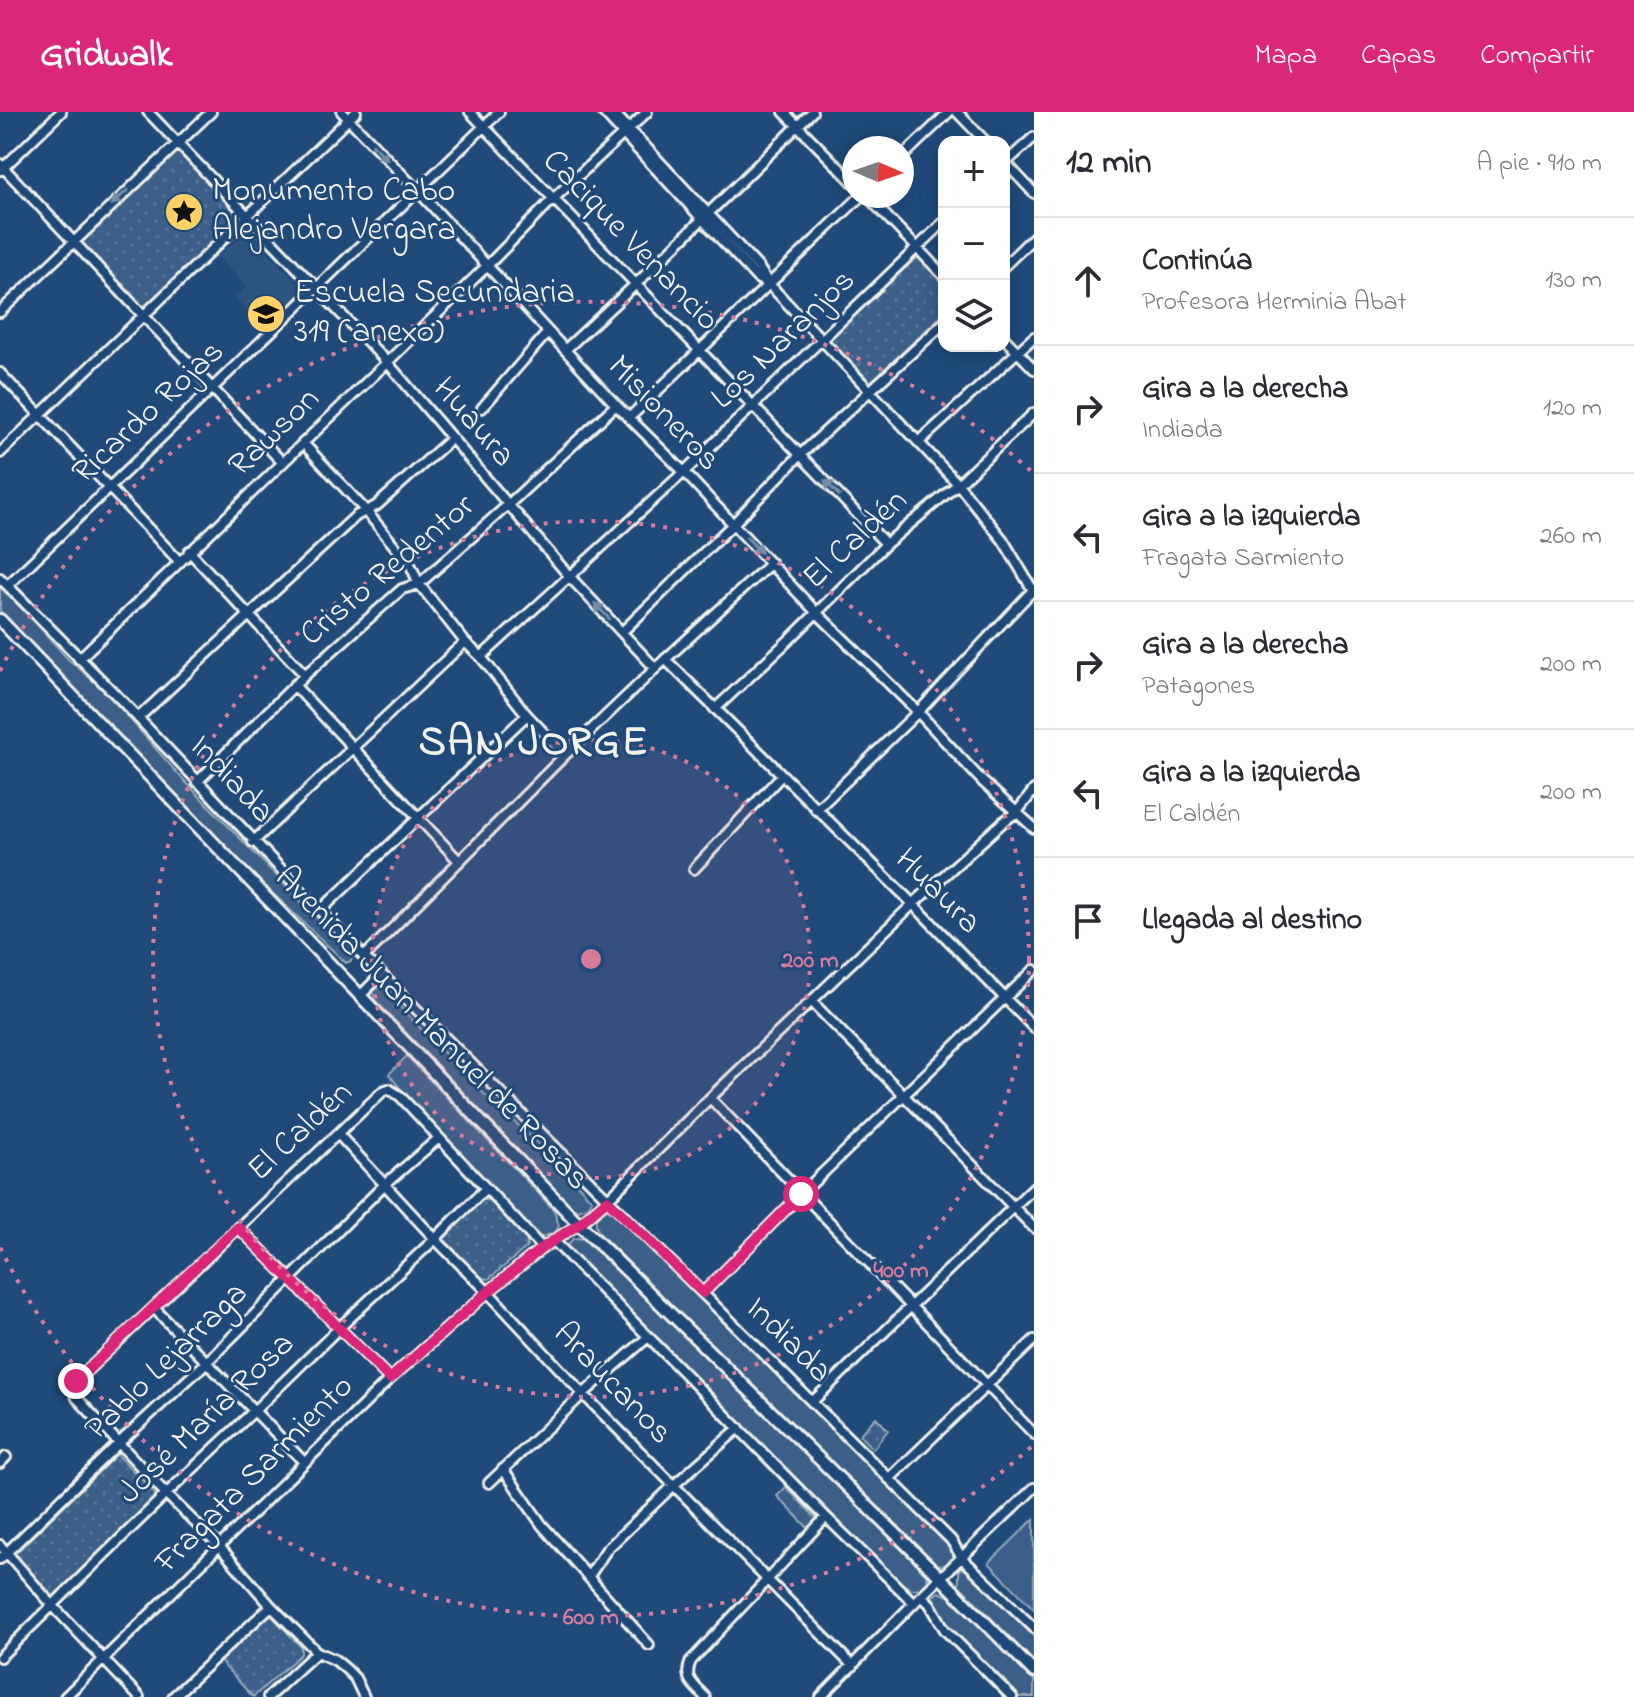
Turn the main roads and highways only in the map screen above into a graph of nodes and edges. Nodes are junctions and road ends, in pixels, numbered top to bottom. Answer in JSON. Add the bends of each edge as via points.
{"nodes":[{"id":1,"x":2,"y":624,"type":"edge"},
{"id":2,"x":1034,"y":1672,"type":"edge"}],
"edges":[{"from":1,"to":2,"type":"main road","name":"Avenida Juan Manuel de Rosas","via":[[579,1224]]}]}
